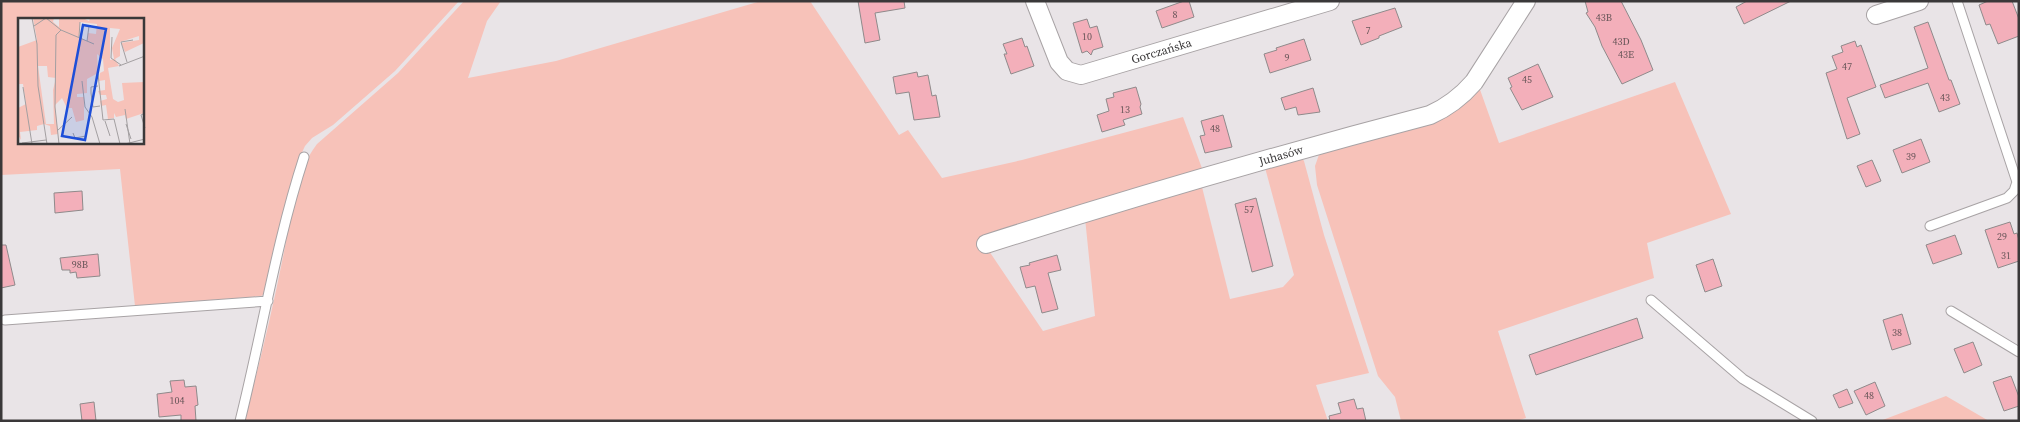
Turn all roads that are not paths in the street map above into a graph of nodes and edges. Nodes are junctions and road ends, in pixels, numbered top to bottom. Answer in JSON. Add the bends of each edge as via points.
{"nodes":[{"id":1,"x":1035,"y":1,"type":"edge"},
{"id":2,"x":1330,"y":1,"type":"edge"},
{"id":3,"x":1526,"y":1,"type":"edge"},
{"id":4,"x":1918,"y":1,"type":"edge"},
{"id":5,"x":1956,"y":1,"type":"edge"},
{"id":6,"x":1876,"y":15,"type":"dead end"},
{"id":7,"x":304,"y":157,"type":"dead end"},
{"id":8,"x":1930,"y":226,"type":"dead end"},
{"id":9,"x":986,"y":244,"type":"dead end"},
{"id":10,"x":1651,"y":300,"type":"dead end"},
{"id":11,"x":268,"y":301,"type":"junction"},
{"id":12,"x":1951,"y":312,"type":"dead end"},
{"id":13,"x":4,"y":320,"type":"dead end"},
{"id":14,"x":2019,"y":352,"type":"edge"},
{"id":15,"x":240,"y":421,"type":"edge"},
{"id":16,"x":1812,"y":421,"type":"edge"}],
"edges":[{"from":1,"to":2,"type":"street","name":"Gorczańska","via":[[1059,62],[1067,71],[1081,75]]},
{"from":3,"to":9,"type":"street","name":"Juhasów","via":[[1464,94],[1430,115],[1286,153]]},
{"from":4,"to":6,"type":"street"},
{"from":5,"to":8,"type":"lane","via":[[2017,182],[2007,198]]},
{"from":7,"to":11,"type":"lane","via":[[290,199]]},
{"from":10,"to":16,"type":"lane","via":[[1743,379]]},
{"from":11,"to":13,"type":"lane"},
{"from":11,"to":15,"type":"lane"},
{"from":12,"to":14,"type":"lane"}]}
